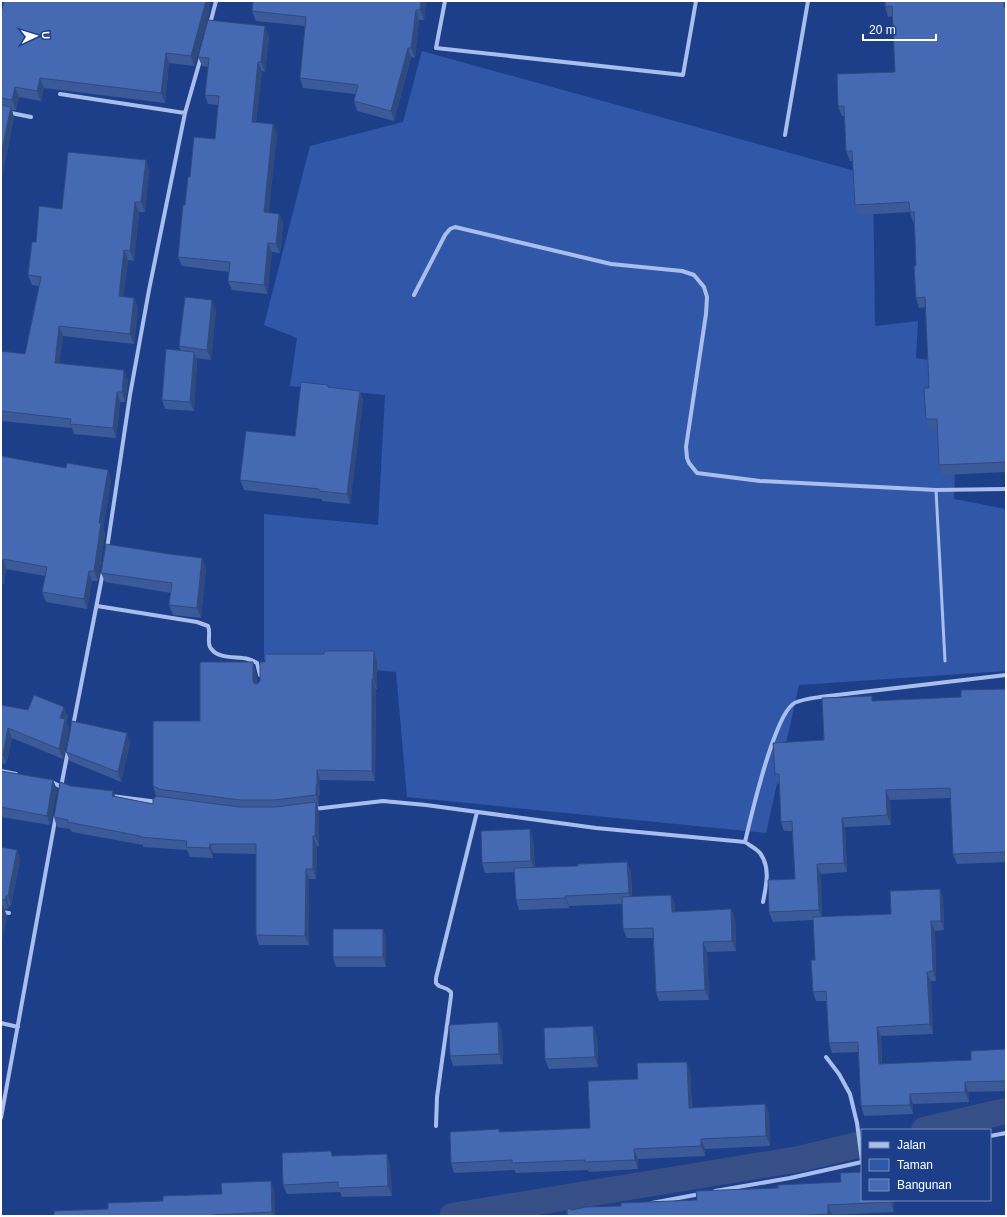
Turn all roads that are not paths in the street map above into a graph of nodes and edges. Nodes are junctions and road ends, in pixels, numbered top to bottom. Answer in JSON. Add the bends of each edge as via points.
{"nodes":[{"id":1,"x":216,"y":1,"type":"edge"},
{"id":2,"x":445,"y":1,"type":"edge"},
{"id":3,"x":696,"y":1,"type":"edge"},
{"id":4,"x":808,"y":1,"type":"edge"},
{"id":5,"x":208,"y":31,"type":"edge"},
{"id":6,"x":202,"y":53,"type":"edge"},
{"id":7,"x":60,"y":94,"type":"edge"},
{"id":8,"x":1,"y":111,"type":"edge"},
{"id":9,"x":185,"y":113,"type":"junction"},
{"id":10,"x":31,"y":117,"type":"dead end"},
{"id":11,"x":785,"y":135,"type":"dead end"},
{"id":12,"x":414,"y":295,"type":"dead end"},
{"id":13,"x":1006,"y":489,"type":"edge"},
{"id":14,"x":936,"y":490,"type":"junction"},
{"id":15,"x":106,"y":554,"type":"edge"},
{"id":16,"x":103,"y":569,"type":"edge"},
{"id":17,"x":97,"y":606,"type":"junction"},
{"id":18,"x":945,"y":661,"type":"dead end"},
{"id":19,"x":1006,"y":676,"type":"edge"},
{"id":20,"x":260,"y":678,"type":"edge"},
{"id":21,"x":72,"y":734,"type":"edge"},
{"id":22,"x":69,"y":749,"type":"edge"},
{"id":23,"x":1,"y":771,"type":"edge"},
{"id":24,"x":22,"y":775,"type":"edge"},
{"id":25,"x":42,"y":779,"type":"edge"},
{"id":26,"x":61,"y":787,"type":"junction"},
{"id":27,"x":68,"y":789,"type":"edge"},
{"id":28,"x":60,"y":794,"type":"edge"},
{"id":29,"x":106,"y":795,"type":"edge"},
{"id":30,"x":160,"y":802,"type":"edge"},
{"id":31,"x":57,"y":809,"type":"edge"},
{"id":32,"x":308,"y":810,"type":"edge"},
{"id":33,"x":477,"y":812,"type":"junction"},
{"id":34,"x":745,"y":842,"type":"junction"},
{"id":35,"x":763,"y":902,"type":"dead end"},
{"id":36,"x":1,"y":912,"type":"edge"},
{"id":37,"x":9,"y":913,"type":"dead end"},
{"id":38,"x":1,"y":1023,"type":"edge"},
{"id":39,"x":18,"y":1027,"type":"junction"},
{"id":40,"x":826,"y":1057,"type":"dead end"},
{"id":41,"x":1,"y":1118,"type":"edge"},
{"id":42,"x":436,"y":1126,"type":"dead end"},
{"id":43,"x":1006,"y":1132,"type":"edge"},
{"id":44,"x":991,"y":1136,"type":"edge"},
{"id":45,"x":861,"y":1148,"type":"edge"},
{"id":46,"x":861,"y":1162,"type":"edge"},
{"id":47,"x":646,"y":1204,"type":"edge"}],
"edges":[{"from":1,"to":5,"type":"street"},
{"from":2,"to":3,"type":"street","via":[[436,48],[683,75]]},
{"from":4,"to":11,"type":"street"},
{"from":6,"to":9,"type":"street"},
{"from":7,"to":9,"type":"street"},
{"from":8,"to":10,"type":"street"},
{"from":9,"to":15,"type":"street","via":[[130,395]]},
{"from":12,"to":14,"type":"street","via":[[446,235],[455,227],[611,264],[682,271],[694,275],[704,287],[707,297],[686,448],[686,458],[697,473],[760,481]]},
{"from":13,"to":14,"type":"street"},
{"from":14,"to":18,"type":"lane"},
{"from":16,"to":17,"type":"street"},
{"from":17,"to":20,"type":"street","via":[[208,626],[210,647],[226,657],[248,659],[257,663]]},
{"from":17,"to":21,"type":"street"},
{"from":19,"to":34,"type":"street","via":[[820,696],[794,704],[784,716],[773,740]]},
{"from":22,"to":26,"type":"street"},
{"from":23,"to":24,"type":"street"},
{"from":25,"to":26,"type":"street"},
{"from":26,"to":27,"type":"street"},
{"from":26,"to":28,"type":"street"},
{"from":29,"to":30,"type":"street"},
{"from":31,"to":39,"type":"street"},
{"from":32,"to":33,"type":"street","via":[[383,801]]},
{"from":33,"to":34,"type":"street","via":[[596,828]]},
{"from":33,"to":42,"type":"street","via":[[436,978],[438,986],[451,992],[437,1097]]},
{"from":34,"to":35,"type":"street","via":[[760,852],[767,867]]},
{"from":36,"to":37,"type":"street"},
{"from":38,"to":39,"type":"street"},
{"from":39,"to":41,"type":"street"},
{"from":40,"to":45,"type":"street","via":[[850,1094]]},
{"from":43,"to":44,"type":"street"},
{"from":46,"to":47,"type":"street"}]}
